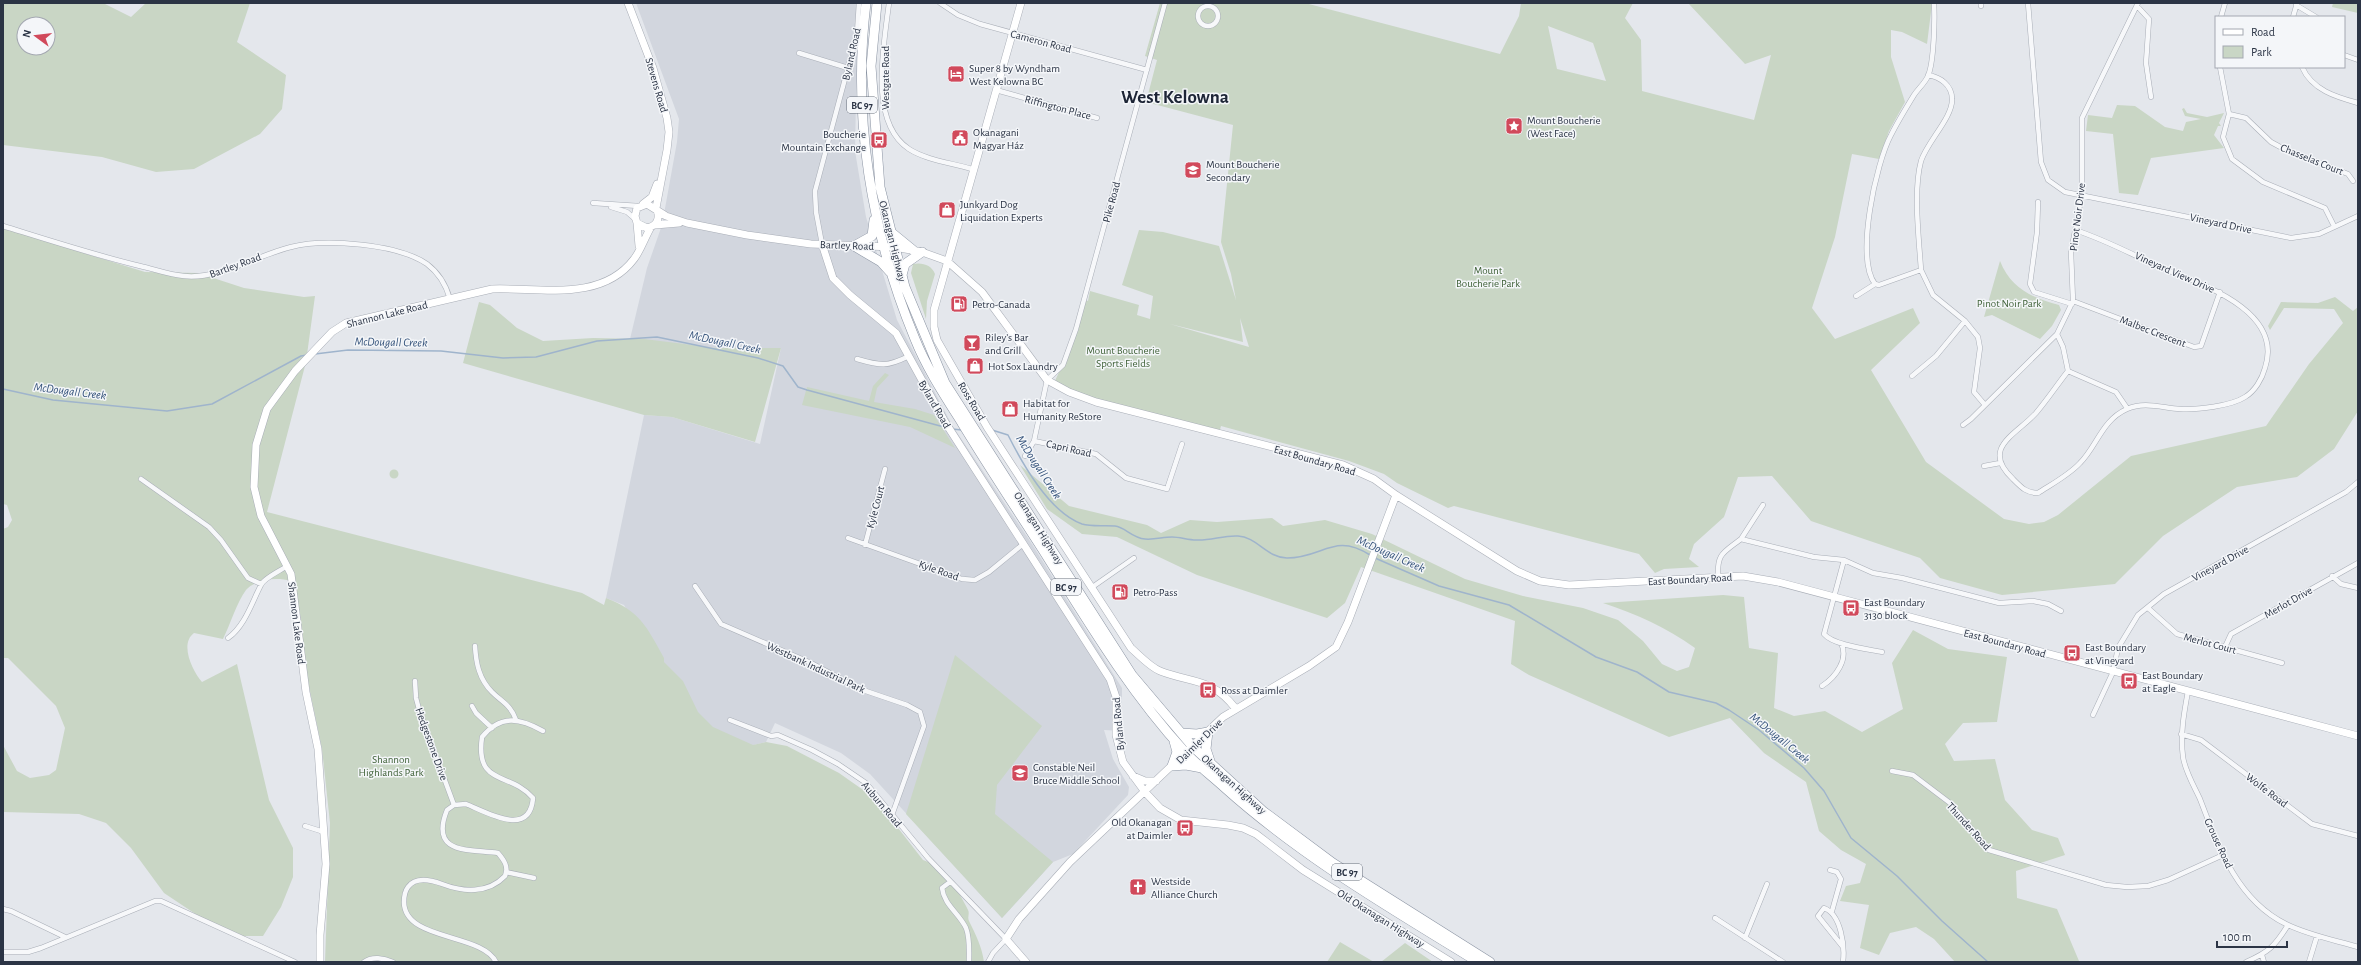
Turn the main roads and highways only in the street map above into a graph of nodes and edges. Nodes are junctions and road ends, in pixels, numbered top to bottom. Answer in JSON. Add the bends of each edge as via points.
{"nodes":[{"id":1,"x":866,"y":3,"type":"edge"},
{"id":2,"x":877,"y":3,"type":"edge"},
{"id":3,"x":874,"y":206,"type":"junction"},
{"id":4,"x":891,"y":232,"type":"junction"},
{"id":5,"x":892,"y":274,"type":"junction"},
{"id":6,"x":902,"y":276,"type":"junction"},
{"id":7,"x":971,"y":429,"type":"junction"},
{"id":8,"x":1181,"y":733,"type":"junction"},
{"id":9,"x":1172,"y":736,"type":"junction"},
{"id":10,"x":1190,"y":750,"type":"junction"},
{"id":11,"x":1214,"y":768,"type":"junction"},
{"id":12,"x":1204,"y":769,"type":"junction"},
{"id":13,"x":1478,"y":962,"type":"edge"},
{"id":14,"x":1490,"y":962,"type":"edge"}],
"edges":[{"from":1,"to":3,"type":"highway","name":"Okanagan Highway","number":"BC 97","via":[[862,73],[863,134]]},
{"from":2,"to":4,"type":"highway","name":"Okanagan Highway","number":"BC 97","via":[[871,66],[880,187]]},
{"from":3,"to":5,"type":"highway","name":"Okanagan Highway","number":"BC 97"},
{"from":3,"to":5,"type":"highway","via":[[872,236],[854,246],[881,262]]},
{"from":4,"to":6,"type":"highway","name":"Okanagan Highway","number":"BC 97"},
{"from":4,"to":6,"type":"highway","via":[[918,251],[905,264]]},
{"from":5,"to":7,"type":"highway","name":"Okanagan Highway","number":"BC 97","via":[[915,341],[938,384]]},
{"from":6,"to":7,"type":"highway","name":"Okanagan Highway","number":"BC 97","via":[[924,338]]},
{"from":7,"to":8,"type":"highway","name":"Okanagan Highway","number":"BC 97","via":[[1132,676]]},
{"from":7,"to":9,"type":"highway","name":"Okanagan Highway","number":"BC 97","via":[[1124,676]]},
{"from":8,"to":10,"type":"highway","name":"Okanagan Highway","number":"BC 97"},
{"from":8,"to":11,"type":"highway","via":[[1208,732],[1206,749]]},
{"from":9,"to":10,"type":"highway","name":"Okanagan Highway","number":"BC 97"},
{"from":9,"to":12,"type":"highway","via":[[1177,752],[1172,766],[1186,765]]},
{"from":10,"to":11,"type":"highway","name":"Okanagan Highway","number":"BC 97"},
{"from":10,"to":12,"type":"highway","name":"Okanagan Highway","number":"BC 97"},
{"from":11,"to":14,"type":"highway","name":"Okanagan Highway","number":"BC 97","via":[[1263,811],[1333,863]]},
{"from":12,"to":13,"type":"highway","name":"Okanagan Highway","number":"BC 97","via":[[1255,815],[1336,875]]}]}
